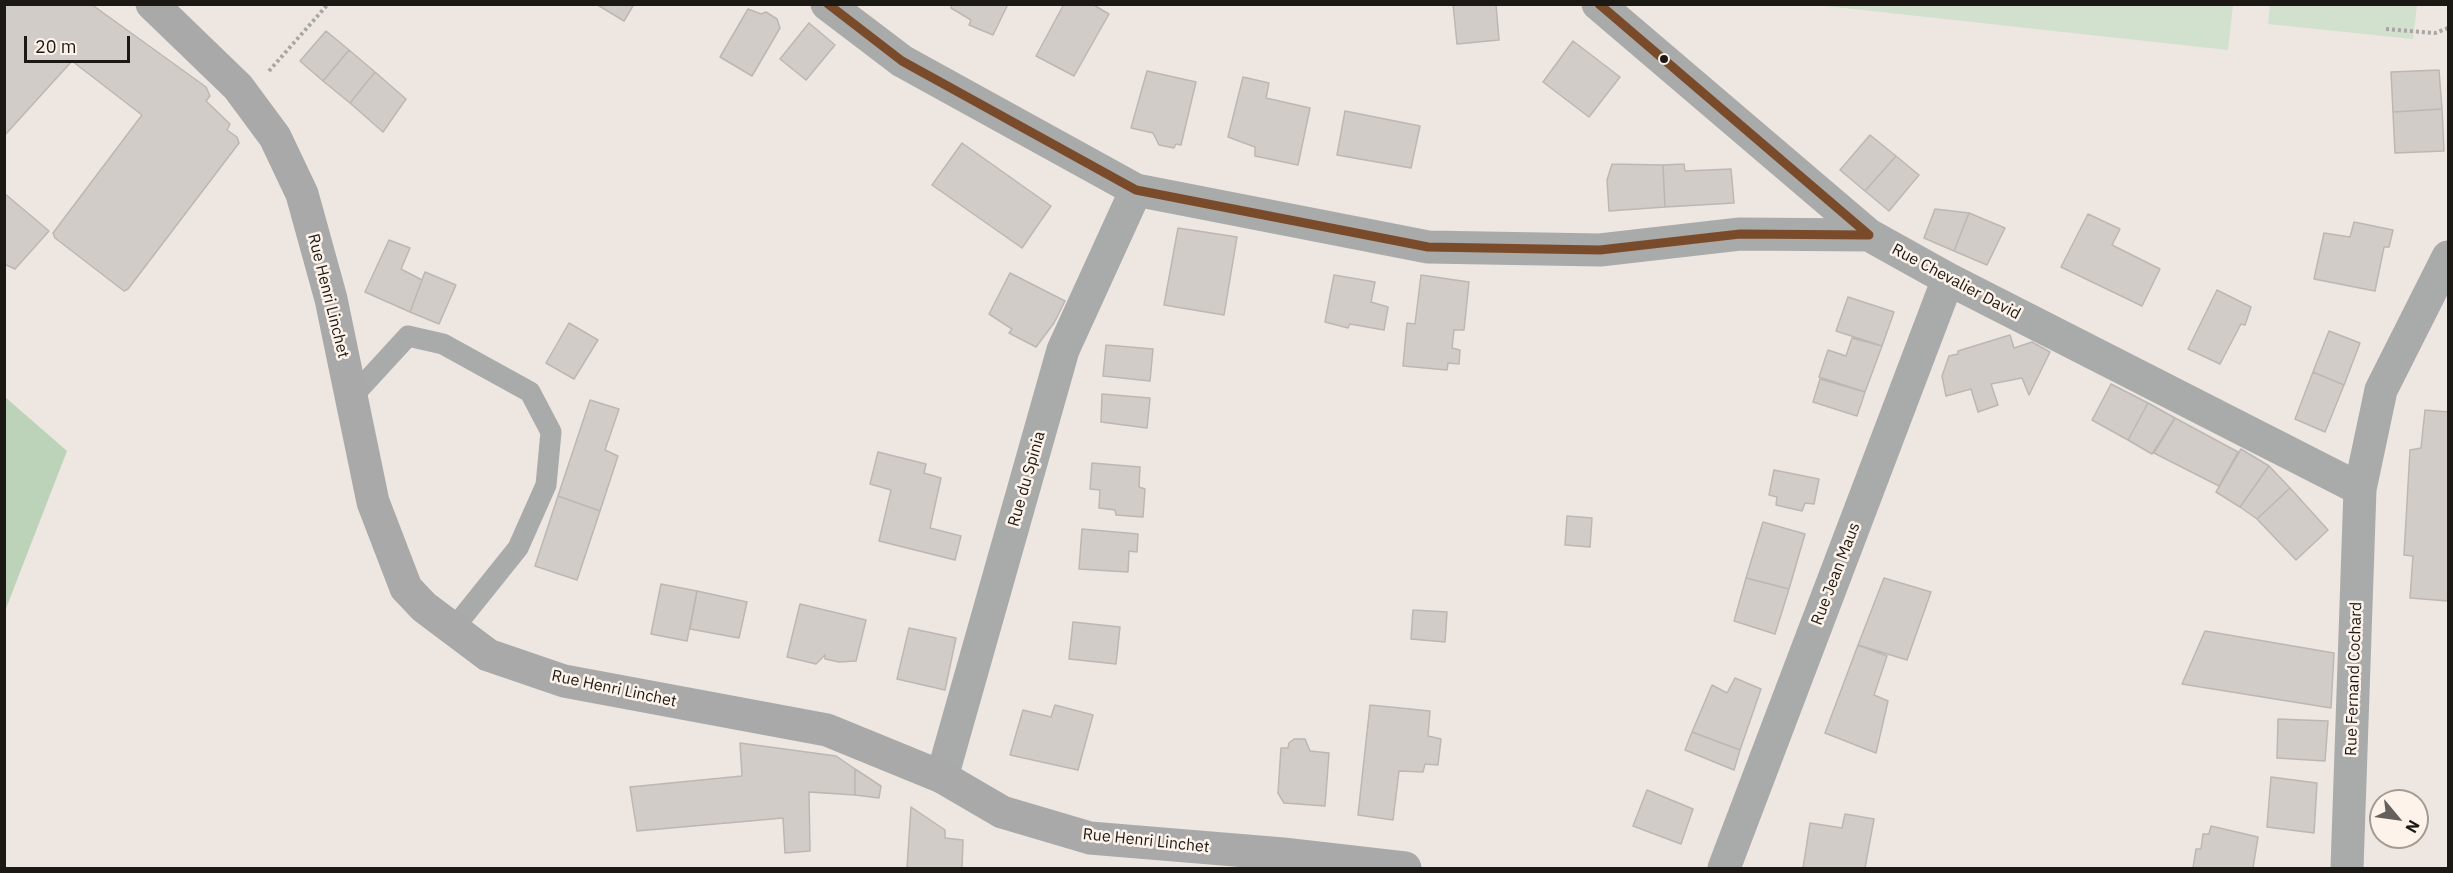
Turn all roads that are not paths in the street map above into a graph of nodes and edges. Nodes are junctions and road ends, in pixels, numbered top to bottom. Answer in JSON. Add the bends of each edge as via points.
{"nodes":[{"id":1,"x":152,"y":4,"type":"edge"},
{"id":2,"x":827,"y":4,"type":"edge"},
{"id":3,"x":1598,"y":4,"type":"edge"},
{"id":4,"x":1136,"y":190,"type":"junction"},
{"id":5,"x":1869,"y":235,"type":"junction"},
{"id":6,"x":2448,"y":257,"type":"edge"},
{"id":7,"x":1948,"y":279,"type":"junction"},
{"id":8,"x":351,"y":398,"type":"junction"},
{"id":9,"x":2360,"y":489,"type":"junction"},
{"id":10,"x":453,"y":629,"type":"junction"},
{"id":11,"x":942,"y":777,"type":"junction"},
{"id":12,"x":1405,"y":868,"type":"edge"},
{"id":13,"x":1724,"y":868,"type":"edge"},
{"id":14,"x":2347,"y":868,"type":"edge"}],
"edges":[{"from":1,"to":8,"type":"street","name":"Rue Henri Linchet","via":[[238,87],[275,138],[302,194],[331,298]]},
{"from":2,"to":4,"type":"street","via":[[902,61]]},
{"from":3,"to":5,"type":"street","name":"Rue Chevalier David"},
{"from":4,"to":5,"type":"street","via":[[1428,247],[1600,250],[1740,234]]},
{"from":4,"to":11,"type":"street","name":"Rue du Spinia","via":[[1063,350]]},
{"from":5,"to":7,"type":"street","name":"Rue Chevalier David"},
{"from":6,"to":9,"type":"street","name":"Rue Fernand Cochard","via":[[2381,390]]},
{"from":7,"to":9,"type":"street","name":"Rue Chevalier David"},
{"from":7,"to":13,"type":"street","name":"Rue Jean Maus"},
{"from":8,"to":10,"type":"street","name":"Rue Henri Linchet","via":[[373,502],[406,588]]},
{"from":8,"to":10,"type":"lane","via":[[408,336],[443,344],[530,392],[551,432],[546,485],[518,548]]},
{"from":9,"to":14,"type":"street","name":"Rue Fernand Cochard"},
{"from":10,"to":11,"type":"street","name":"Rue Henri Linchet","via":[[488,655],[564,681],[827,730]]},
{"from":11,"to":12,"type":"street","name":"Rue Henri Linchet","via":[[1002,812],[1090,838]]}]}
